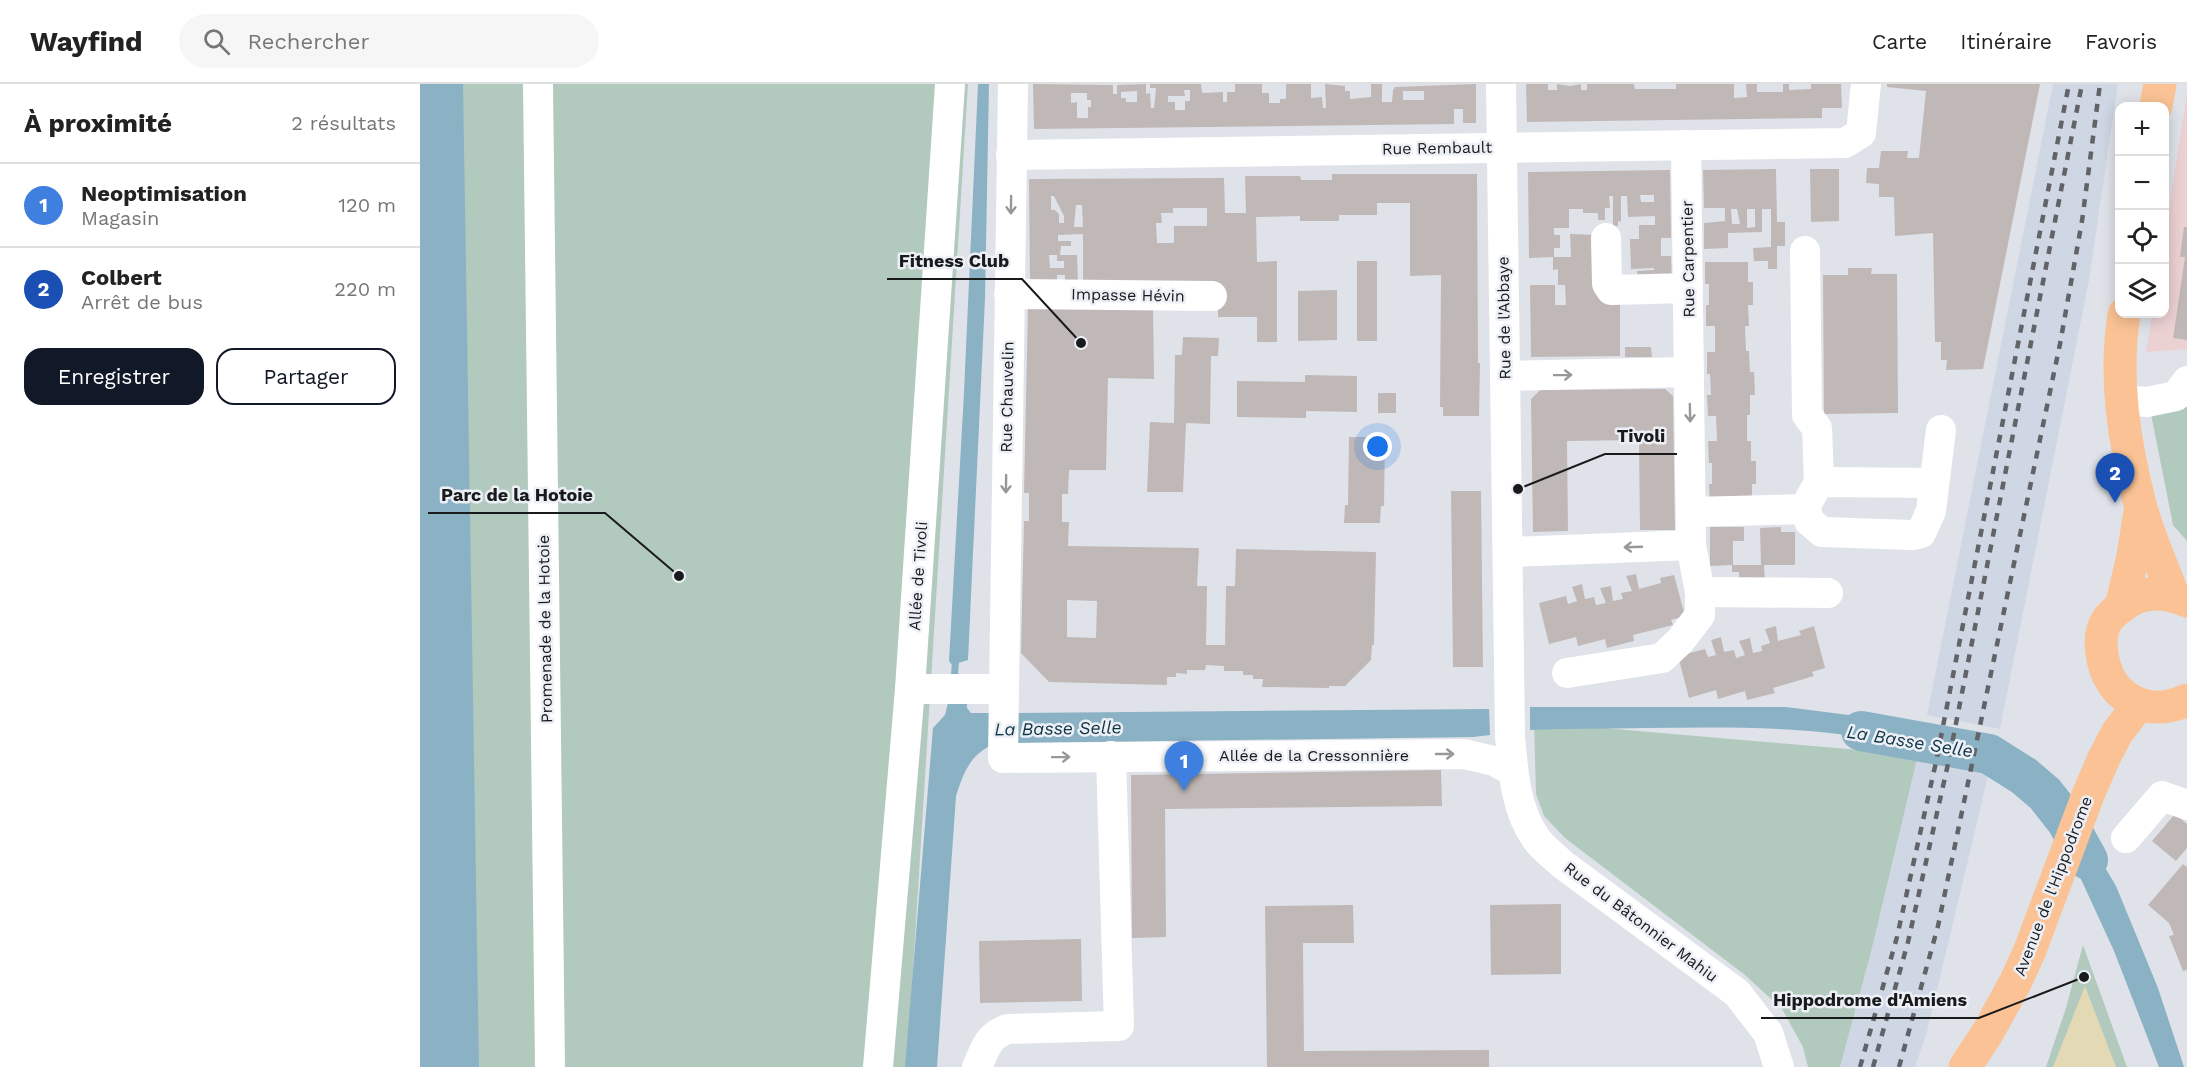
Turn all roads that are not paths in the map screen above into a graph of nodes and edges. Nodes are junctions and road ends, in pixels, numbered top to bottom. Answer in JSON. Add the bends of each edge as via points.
{"nodes":[{"id":1,"x":538,"y":84,"type":"edge"},
{"id":2,"x":950,"y":84,"type":"edge"},
{"id":3,"x":1013,"y":84,"type":"edge"},
{"id":4,"x":1501,"y":84,"type":"edge"},
{"id":5,"x":1866,"y":84,"type":"edge"},
{"id":6,"x":2160,"y":84,"type":"edge"},
{"id":7,"x":2157,"y":102,"type":"edge"},
{"id":8,"x":1686,"y":145,"type":"junction"},
{"id":9,"x":1502,"y":147,"type":"junction"},
{"id":10,"x":1011,"y":155,"type":"junction"},
{"id":11,"x":1606,"y":238,"type":"dead end"},
{"id":12,"x":1805,"y":251,"type":"dead end"},
{"id":13,"x":1688,"y":288,"type":"junction"},
{"id":14,"x":1009,"y":294,"type":"junction"},
{"id":15,"x":1212,"y":297,"type":"dead end"},
{"id":16,"x":2124,"y":318,"type":"edge"},
{"id":17,"x":1689,"y":372,"type":"junction"},
{"id":18,"x":1505,"y":376,"type":"junction"},
{"id":19,"x":2187,"y":381,"type":"edge"},
{"id":20,"x":2120,"y":400,"type":"junction"},
{"id":21,"x":1941,"y":430,"type":"dead end"},
{"id":22,"x":1819,"y":482,"type":"junction"},
{"id":23,"x":1934,"y":483,"type":"junction"},
{"id":24,"x":2140,"y":506,"type":"junction"},
{"id":25,"x":1806,"y":509,"type":"junction"},
{"id":26,"x":1691,"y":512,"type":"junction"},
{"id":27,"x":1691,"y":545,"type":"junction"},
{"id":28,"x":1508,"y":552,"type":"junction"},
{"id":29,"x":1700,"y":592,"type":"junction"},
{"id":30,"x":1828,"y":593,"type":"dead end"},
{"id":31,"x":2180,"y":598,"type":"edge"},
{"id":32,"x":2121,"y":607,"type":"junction"},
{"id":33,"x":1567,"y":673,"type":"dead end"},
{"id":34,"x":910,"y":689,"type":"junction"},
{"id":35,"x":1002,"y":699,"type":"junction"},
{"id":36,"x":2187,"y":700,"type":"edge"},
{"id":37,"x":2139,"y":704,"type":"junction"},
{"id":38,"x":1111,"y":756,"type":"junction"},
{"id":39,"x":1003,"y":758,"type":"joint"},
{"id":40,"x":1514,"y":771,"type":"junction"},
{"id":41,"x":2187,"y":805,"type":"edge"},
{"id":42,"x":2126,"y":838,"type":"dead end"},
{"id":43,"x":550,"y":1067,"type":"edge"},
{"id":44,"x":878,"y":1067,"type":"edge"},
{"id":45,"x":977,"y":1067,"type":"edge"},
{"id":46,"x":1779,"y":1067,"type":"edge"},
{"id":47,"x":1965,"y":1067,"type":"edge"}],
"edges":[{"from":1,"to":43,"type":"street","name":"Promenade de la Hotoie"},
{"from":2,"to":34,"type":"street","name":"Allée de Tivoli"},
{"from":3,"to":10,"type":"street","name":"Rue Chauvelin"},
{"from":4,"to":9,"type":"street","name":"Rue de l'Abbaye"},
{"from":5,"to":8,"type":"street","name":"Rue Rembault","via":[[1861,134],[1845,143]]},
{"from":6,"to":7,"type":"main road"},
{"from":8,"to":9,"type":"street","name":"Rue Rembault"},
{"from":8,"to":13,"type":"street","name":"Rue Carpentier"},
{"from":9,"to":10,"type":"street","name":"Rue Rembault"},
{"from":9,"to":18,"type":"street","name":"Rue de l'Abbaye"},
{"from":10,"to":14,"type":"street","name":"Rue Chauvelin","one_way":true},
{"from":11,"to":13,"type":"street","via":[[1607,284],[1611,290]]},
{"from":12,"to":22,"type":"street","via":[[1807,416],[1817,429]]},
{"from":13,"to":17,"type":"street","name":"Rue Carpentier"},
{"from":14,"to":15,"type":"street","name":"Impasse Hévin"},
{"from":14,"to":35,"type":"street","name":"Rue Chauvelin","one_way":true},
{"from":16,"to":20,"type":"main road"},
{"from":18,"to":17,"type":"street","one_way":true},
{"from":17,"to":26,"type":"street","name":"Rue Carpentier","one_way":true},
{"from":18,"to":28,"type":"street","name":"Rue de l'Abbaye"},
{"from":19,"to":20,"type":"street","via":[[2176,396],[2147,402]]},
{"from":20,"to":24,"type":"main road"},
{"from":21,"to":23,"type":"street"},
{"from":22,"to":23,"type":"street"},
{"from":22,"to":25,"type":"street"},
{"from":23,"to":25,"type":"street","via":[[1931,511],[1921,533],[1912,535],[1822,532],[1809,521]]},
{"from":24,"to":31,"type":"main road"},
{"from":24,"to":32,"type":"main road"},
{"from":25,"to":26,"type":"street"},
{"from":26,"to":27,"type":"street","name":"Rue Carpentier"},
{"from":27,"to":28,"type":"street","one_way":true},
{"from":27,"to":29,"type":"street","name":"Rue Carpentier"},
{"from":28,"to":40,"type":"street","name":"Rue de l'Abbaye","via":[[1510,736]]},
{"from":29,"to":30,"type":"street"},
{"from":29,"to":33,"type":"street","name":"Rue Carpentier","via":[[1700,615],[1662,658]]},
{"from":31,"to":32,"type":"main road","via":[[2155,593],[2137,597]]},
{"from":32,"to":37,"type":"main road","via":[[2108,619],[2101,635],[2104,667],[2120,694]]},
{"from":34,"to":35,"type":"street"},
{"from":34,"to":44,"type":"street","name":"Allée de Tivoli"},
{"from":35,"to":39,"type":"street","name":"Rue Chauvelin"},
{"from":36,"to":37,"type":"main road","via":[[2166,706]]},
{"from":37,"to":47,"type":"main road","name":"Avenue de l'Hippodrome","via":[[2117,733],[2088,795],[2016,981]]},
{"from":39,"to":38,"type":"street","name":"Allée de la Cressonnière","one_way":true},
{"from":38,"to":40,"type":"street","name":"Allée de la Cressonnière","one_way":true,"via":[[1464,754],[1494,761]]},
{"from":38,"to":45,"type":"street","via":[[1119,1026],[1008,1029],[989,1039]]},
{"from":40,"to":46,"type":"street","name":"Rue du Bâtonnier Mahiu","via":[[1523,816],[1536,839],[1562,864],[1737,993],[1768,1033]]},
{"from":41,"to":42,"type":"street","via":[[2162,796]]}]}
